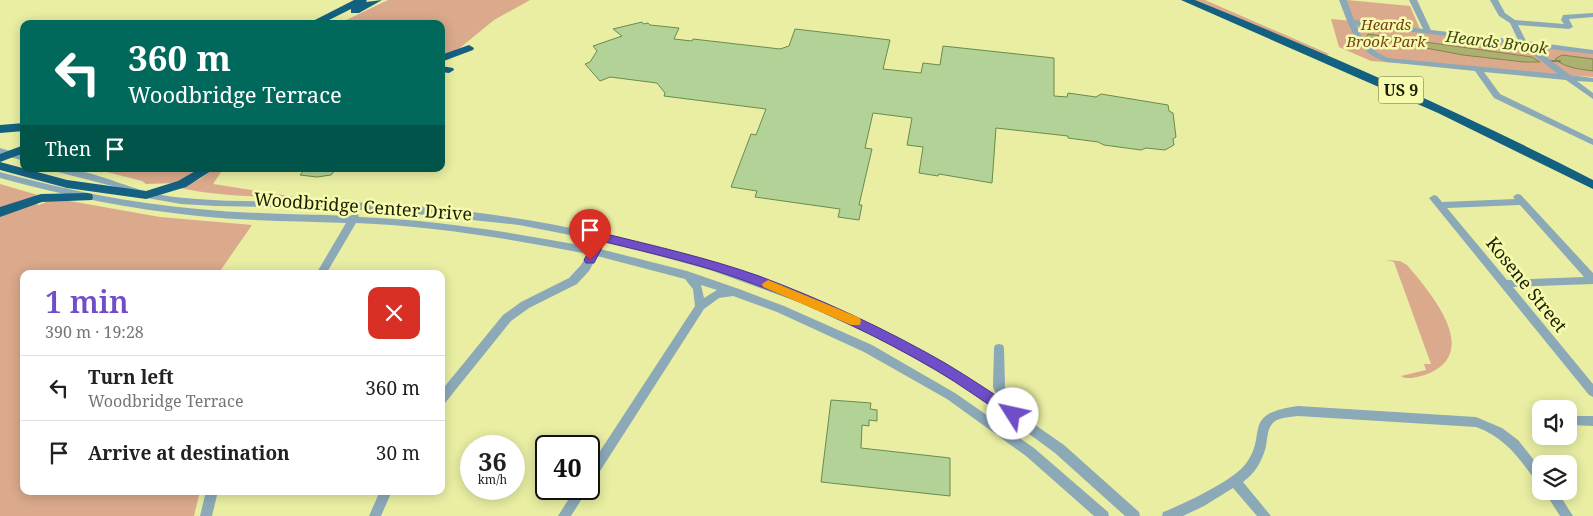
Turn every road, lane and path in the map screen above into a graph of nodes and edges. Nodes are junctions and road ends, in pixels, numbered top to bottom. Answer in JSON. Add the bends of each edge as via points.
{"nodes":[{"id":1,"x":362,"y":0,"type":"edge"},
{"id":2,"x":377,"y":0,"type":"edge"},
{"id":3,"x":1186,"y":0,"type":"edge"},
{"id":4,"x":1211,"y":0,"type":"edge"},
{"id":5,"x":1343,"y":0,"type":"edge"},
{"id":6,"x":1413,"y":0,"type":"edge"},
{"id":7,"x":1494,"y":0,"type":"edge"},
{"id":8,"x":1593,"y":16,"type":"edge"},
{"id":9,"x":320,"y":20,"type":"edge"},
{"id":10,"x":334,"y":20,"type":"edge"},
{"id":11,"x":1351,"y":22,"type":"junction"},
{"id":12,"x":1513,"y":22,"type":"junction"},
{"id":13,"x":1428,"y":31,"type":"junction"},
{"id":14,"x":1523,"y":43,"type":"junction"},
{"id":15,"x":469,"y":48,"type":"dead end"},
{"id":16,"x":1593,"y":52,"type":"edge"},
{"id":17,"x":445,"y":57,"type":"edge"},
{"id":18,"x":1478,"y":69,"type":"junction"},
{"id":19,"x":1569,"y":78,"type":"junction"},
{"id":20,"x":1593,"y":80,"type":"edge"},
{"id":21,"x":1593,"y":97,"type":"edge"},
{"id":22,"x":20,"y":127,"type":"edge"},
{"id":23,"x":0,"y":129,"type":"edge"},
{"id":24,"x":1593,"y":130,"type":"edge"},
{"id":25,"x":1583,"y":137,"type":"junction"},
{"id":26,"x":1593,"y":142,"type":"edge"},
{"id":27,"x":20,"y":143,"type":"edge"},
{"id":28,"x":20,"y":150,"type":"edge"},
{"id":29,"x":2,"y":154,"type":"edge"},
{"id":30,"x":20,"y":157,"type":"edge"},
{"id":31,"x":0,"y":166,"type":"edge"},
{"id":32,"x":20,"y":171,"type":"edge"},
{"id":33,"x":22,"y":172,"type":"edge"},
{"id":34,"x":68,"y":172,"type":"edge"},
{"id":35,"x":203,"y":172,"type":"edge"},
{"id":36,"x":0,"y":175,"type":"edge"},
{"id":37,"x":1593,"y":176,"type":"edge"},
{"id":38,"x":1593,"y":186,"type":"edge"},
{"id":39,"x":146,"y":194,"type":"junction"},
{"id":40,"x":87,"y":197,"type":"junction"},
{"id":41,"x":360,"y":206,"type":"junction"},
{"id":42,"x":0,"y":212,"type":"edge"},
{"id":43,"x":353,"y":220,"type":"junction"},
{"id":44,"x":602,"y":237,"type":"junction"},
{"id":45,"x":594,"y":251,"type":"junction"},
{"id":46,"x":323,"y":270,"type":"edge"},
{"id":47,"x":687,"y":275,"type":"junction"},
{"id":48,"x":1593,"y":280,"type":"edge"},
{"id":49,"x":1504,"y":284,"type":"junction"},
{"id":50,"x":743,"y":293,"type":"junction"},
{"id":51,"x":700,"y":306,"type":"junction"},
{"id":52,"x":999,"y":348,"type":"dead end"},
{"id":53,"x":1593,"y":392,"type":"edge"},
{"id":54,"x":445,"y":395,"type":"edge"},
{"id":55,"x":1013,"y":414,"type":"junction"},
{"id":56,"x":1577,"y":421,"type":"edge"},
{"id":57,"x":1593,"y":421,"type":"edge"},
{"id":58,"x":600,"y":461,"type":"edge"},
{"id":59,"x":1532,"y":467,"type":"edge"},
{"id":60,"x":1234,"y":480,"type":"junction"},
{"id":61,"x":211,"y":495,"type":"edge"},
{"id":62,"x":384,"y":495,"type":"edge"},
{"id":63,"x":575,"y":500,"type":"edge"},
{"id":64,"x":1556,"y":500,"type":"edge"},
{"id":65,"x":1201,"y":502,"type":"junction"},
{"id":66,"x":206,"y":516,"type":"edge"},
{"id":67,"x":376,"y":516,"type":"edge"},
{"id":68,"x":564,"y":516,"type":"edge"},
{"id":69,"x":1103,"y":516,"type":"edge"},
{"id":70,"x":1134,"y":516,"type":"edge"},
{"id":71,"x":1168,"y":516,"type":"edge"},
{"id":72,"x":1192,"y":516,"type":"edge"},
{"id":73,"x":1265,"y":516,"type":"edge"},
{"id":74,"x":1567,"y":516,"type":"edge"}],
"edges":[{"from":1,"to":9,"type":"highway"},
{"from":2,"to":10,"type":"highway"},
{"from":3,"to":38,"type":"highway","number":"US 9","via":[[1416,97]]},
{"from":4,"to":37,"type":"highway","number":"US 9","via":[[1430,95]]},
{"from":5,"to":11,"type":"street"},
{"from":6,"to":13,"type":"street"},
{"from":7,"to":12,"type":"street","via":[[1502,14]]},
{"from":8,"to":12,"type":"street","via":[[1566,18],[1569,27]]},
{"from":11,"to":13,"type":"street"},
{"from":11,"to":18,"type":"street","via":[[1364,47],[1391,62]]},
{"from":12,"to":14,"type":"street"},
{"from":13,"to":14,"type":"street"},
{"from":14,"to":16,"type":"street"},
{"from":14,"to":19,"type":"street"},
{"from":15,"to":17,"type":"highway"},
{"from":18,"to":19,"type":"street"},
{"from":18,"to":25,"type":"street","via":[[1497,96]]},
{"from":19,"to":20,"type":"street"},
{"from":19,"to":21,"type":"street"},
{"from":22,"to":23,"type":"highway"},
{"from":24,"to":25,"type":"street"},
{"from":25,"to":26,"type":"street"},
{"from":27,"to":29,"type":"highway"},
{"from":28,"to":29,"type":"highway"},
{"from":29,"to":30,"type":"street"},
{"from":31,"to":32,"type":"highway"},
{"from":33,"to":39,"type":"highway","via":[[67,184]]},
{"from":34,"to":39,"type":"street","name":"Woodbridge Center Drive"},
{"from":35,"to":39,"type":"highway","via":[[182,184]]},
{"from":36,"to":40,"type":"street","name":"Woodbridge Center Drive"},
{"from":39,"to":41,"type":"street","name":"Woodbridge Center Drive","via":[[217,202]]},
{"from":40,"to":42,"type":"highway","via":[[37,199]]},
{"from":40,"to":43,"type":"street","name":"Woodbridge Center Drive","via":[[216,214]]},
{"from":41,"to":43,"type":"street"},
{"from":41,"to":44,"type":"street","name":"Woodbridge Center Drive","via":[[474,216]]},
{"from":43,"to":45,"type":"street","name":"Woodbridge Center Drive","via":[[482,232]]},
{"from":43,"to":46,"type":"street"},
{"from":44,"to":45,"type":"street"},
{"from":44,"to":55,"type":"street","name":"Woodbridge Center Drive","via":[[722,268],[827,308],[928,360]]},
{"from":45,"to":47,"type":"street","name":"Woodbridge Center Drive"},
{"from":45,"to":54,"type":"street","via":[[573,281],[525,305],[507,318]]},
{"from":47,"to":50,"type":"street","name":"Woodbridge Center Drive"},
{"from":47,"to":51,"type":"street","via":[[698,288]]},
{"from":48,"to":49,"type":"street"},
{"from":48,"to":49,"type":"street","name":"Kosene Street","via":[[1520,199],[1437,201]]},
{"from":49,"to":53,"type":"street","name":"Kosene Street"},
{"from":50,"to":51,"type":"street","via":[[717,294]]},
{"from":50,"to":69,"type":"street","name":"Woodbridge Center Drive","via":[[851,339],[948,394],[1035,455]]},
{"from":51,"to":58,"type":"street"},
{"from":52,"to":55,"type":"street","via":[[999,387]]},
{"from":55,"to":70,"type":"street","name":"Woodbridge Center Drive","via":[[1078,464]]},
{"from":56,"to":57,"type":"street"},
{"from":59,"to":60,"type":"street","via":[[1515,443],[1497,430],[1476,422],[1298,411],[1284,412],[1265,424],[1260,434],[1258,455],[1249,470]]},
{"from":60,"to":65,"type":"street"},
{"from":60,"to":73,"type":"street"},
{"from":61,"to":66,"type":"street"},
{"from":62,"to":67,"type":"street"},
{"from":63,"to":68,"type":"street"},
{"from":64,"to":74,"type":"street"},
{"from":65,"to":71,"type":"street"},
{"from":65,"to":72,"type":"street"}]}
